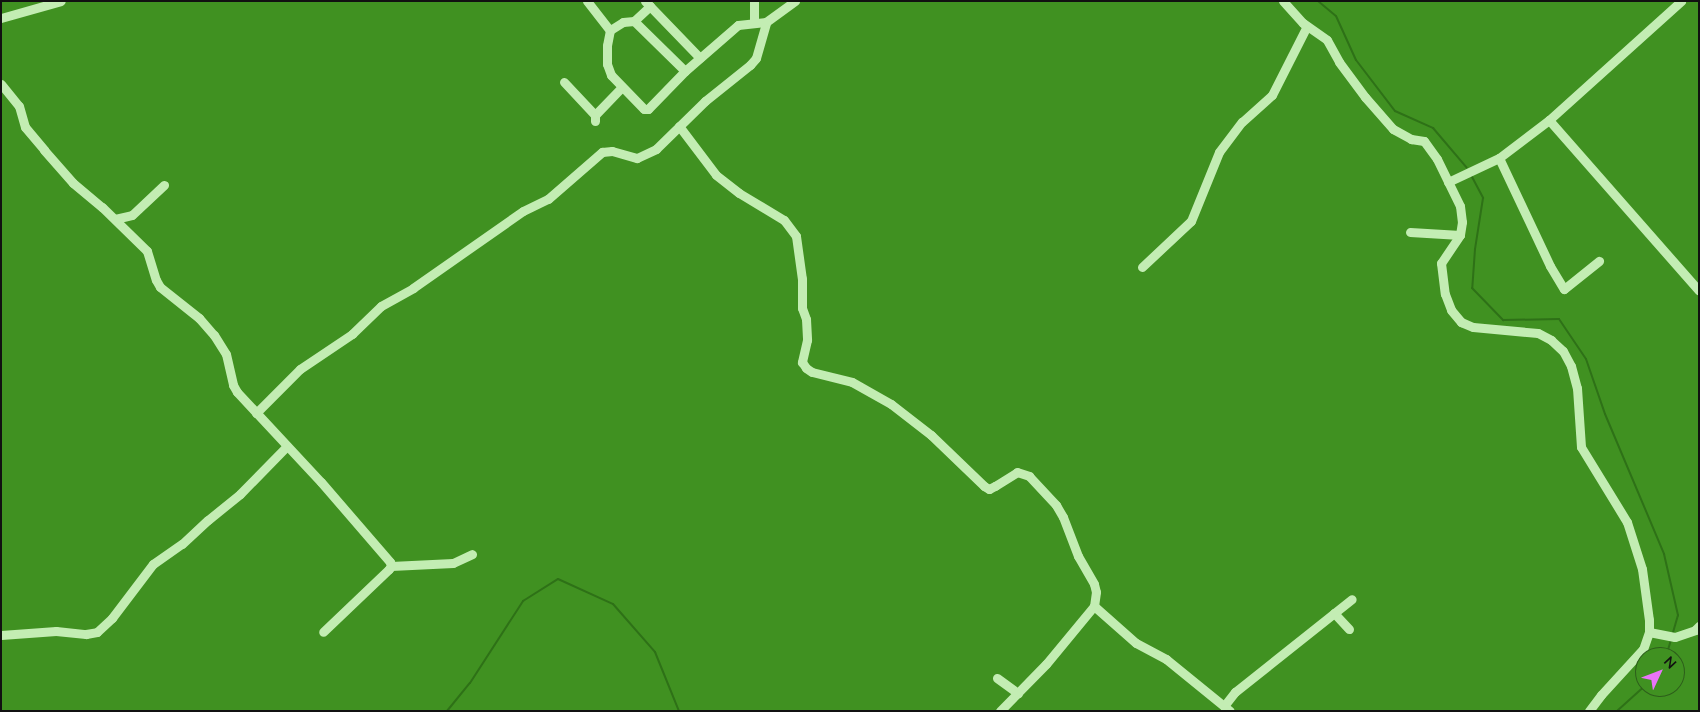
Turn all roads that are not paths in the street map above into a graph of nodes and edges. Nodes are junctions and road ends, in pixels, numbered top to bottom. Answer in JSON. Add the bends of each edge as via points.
{"nodes":[{"id":1,"x":61,"y":1,"type":"edge"},
{"id":2,"x":754,"y":1,"type":"edge"},
{"id":3,"x":795,"y":1,"type":"edge"},
{"id":4,"x":1283,"y":1,"type":"edge"},
{"id":5,"x":1681,"y":1,"type":"edge"},
{"id":6,"x":591,"y":3,"type":"edge"},
{"id":7,"x":647,"y":4,"type":"edge"},
{"id":8,"x":1,"y":18,"type":"edge"},
{"id":9,"x":634,"y":21,"type":"junction"},
{"id":10,"x":754,"y":22,"type":"junction"},
{"id":11,"x":766,"y":22,"type":"junction"},
{"id":12,"x":1307,"y":26,"type":"junction"},
{"id":13,"x":610,"y":30,"type":"junction"},
{"id":14,"x":700,"y":58,"type":"junction"},
{"id":15,"x":685,"y":71,"type":"junction"},
{"id":16,"x":564,"y":82,"type":"dead end"},
{"id":17,"x":1,"y":84,"type":"edge"},
{"id":18,"x":622,"y":88,"type":"junction"},
{"id":19,"x":1549,"y":120,"type":"junction"},
{"id":20,"x":679,"y":126,"type":"junction"},
{"id":21,"x":1500,"y":158,"type":"junction"},
{"id":22,"x":1452,"y":180,"type":"junction"},
{"id":23,"x":164,"y":185,"type":"dead end"},
{"id":24,"x":115,"y":219,"type":"junction"},
{"id":25,"x":1410,"y":232,"type":"dead end"},
{"id":26,"x":1460,"y":235,"type":"junction"},
{"id":27,"x":1599,"y":261,"type":"dead end"},
{"id":28,"x":1142,"y":267,"type":"dead end"},
{"id":29,"x":1699,"y":291,"type":"edge"},
{"id":30,"x":256,"y":413,"type":"junction"},
{"id":31,"x":287,"y":446,"type":"junction"},
{"id":32,"x":472,"y":554,"type":"dead end"},
{"id":33,"x":391,"y":566,"type":"junction"},
{"id":34,"x":1352,"y":599,"type":"dead end"},
{"id":35,"x":1094,"y":606,"type":"junction"},
{"id":36,"x":1334,"y":613,"type":"junction"},
{"id":37,"x":1699,"y":626,"type":"edge"},
{"id":38,"x":1349,"y":629,"type":"dead end"},
{"id":39,"x":323,"y":632,"type":"dead end"},
{"id":40,"x":1649,"y":632,"type":"junction"},
{"id":41,"x":1,"y":635,"type":"edge"},
{"id":42,"x":998,"y":678,"type":"dead end"},
{"id":43,"x":1018,"y":693,"type":"junction"},
{"id":44,"x":1227,"y":708,"type":"edge"},
{"id":45,"x":1000,"y":711,"type":"edge"},
{"id":46,"x":1589,"y":711,"type":"edge"}],
"edges":[{"from":1,"to":8,"type":"street"},
{"from":2,"to":10,"type":"street"},
{"from":3,"to":11,"type":"street"},
{"from":4,"to":12,"type":"street","via":[[1292,14]]},
{"from":5,"to":19,"type":"street"},
{"from":6,"to":13,"type":"street"},
{"from":7,"to":9,"type":"street"},
{"from":7,"to":14,"type":"street"},
{"from":9,"to":13,"type":"street","via":[[623,22]]},
{"from":9,"to":15,"type":"street"},
{"from":10,"to":11,"type":"street"},
{"from":10,"to":14,"type":"street","via":[[738,25]]},
{"from":11,"to":20,"type":"street","via":[[756,58]]},
{"from":12,"to":22,"type":"street","via":[[1327,40],[1339,62],[1393,129],[1428,144]]},
{"from":12,"to":28,"type":"street","via":[[1272,95],[1242,122],[1219,152],[1191,222]]},
{"from":13,"to":18,"type":"street","via":[[607,64]]},
{"from":14,"to":15,"type":"street"},
{"from":15,"to":18,"type":"street","via":[[648,109],[644,109]]},
{"from":16,"to":18,"type":"street","via":[[595,118]]},
{"from":17,"to":24,"type":"street","via":[[19,106],[22,122],[32,136],[73,183]]},
{"from":19,"to":21,"type":"street"},
{"from":19,"to":29,"type":"street"},
{"from":20,"to":30,"type":"street","via":[[656,149],[642,157],[602,152],[548,199],[524,211],[413,288],[381,306],[352,334],[300,369]]},
{"from":20,"to":35,"type":"street","via":[[716,175],[784,220],[796,236],[801,261],[802,308],[806,319],[807,340],[802,362],[806,368],[852,382],[891,404],[931,435],[984,486],[996,486],[1017,472],[1030,476],[1063,517],[1078,556],[1094,584]]},
{"from":21,"to":22,"type":"street"},
{"from":21,"to":27,"type":"street","via":[[1550,266],[1564,288]]},
{"from":22,"to":26,"type":"street","via":[[1460,206]]},
{"from":23,"to":24,"type":"street","via":[[132,215]]},
{"from":24,"to":30,"type":"street","via":[[147,251],[160,287],[207,326],[220,343],[233,385]]},
{"from":25,"to":26,"type":"street"},
{"from":26,"to":40,"type":"street","via":[[1441,263],[1445,294],[1451,310],[1461,322],[1473,327],[1538,333],[1563,351],[1571,366],[1577,388],[1581,447],[1620,508],[1634,542],[1645,586]]},
{"from":30,"to":31,"type":"street"},
{"from":31,"to":33,"type":"street"},
{"from":31,"to":41,"type":"street","via":[[240,494],[182,544],[153,564],[112,618],[97,632]]},
{"from":32,"to":33,"type":"street","via":[[453,563]]},
{"from":33,"to":39,"type":"street"},
{"from":34,"to":36,"type":"street"},
{"from":35,"to":43,"type":"street"},
{"from":35,"to":44,"type":"street","via":[[1136,643],[1166,659]]},
{"from":36,"to":38,"type":"street"},
{"from":36,"to":44,"type":"street","via":[[1235,692]]},
{"from":37,"to":40,"type":"street","via":[[1676,637]]},
{"from":40,"to":46,"type":"street","via":[[1643,650]]},
{"from":42,"to":43,"type":"street"},
{"from":43,"to":45,"type":"street"}]}
